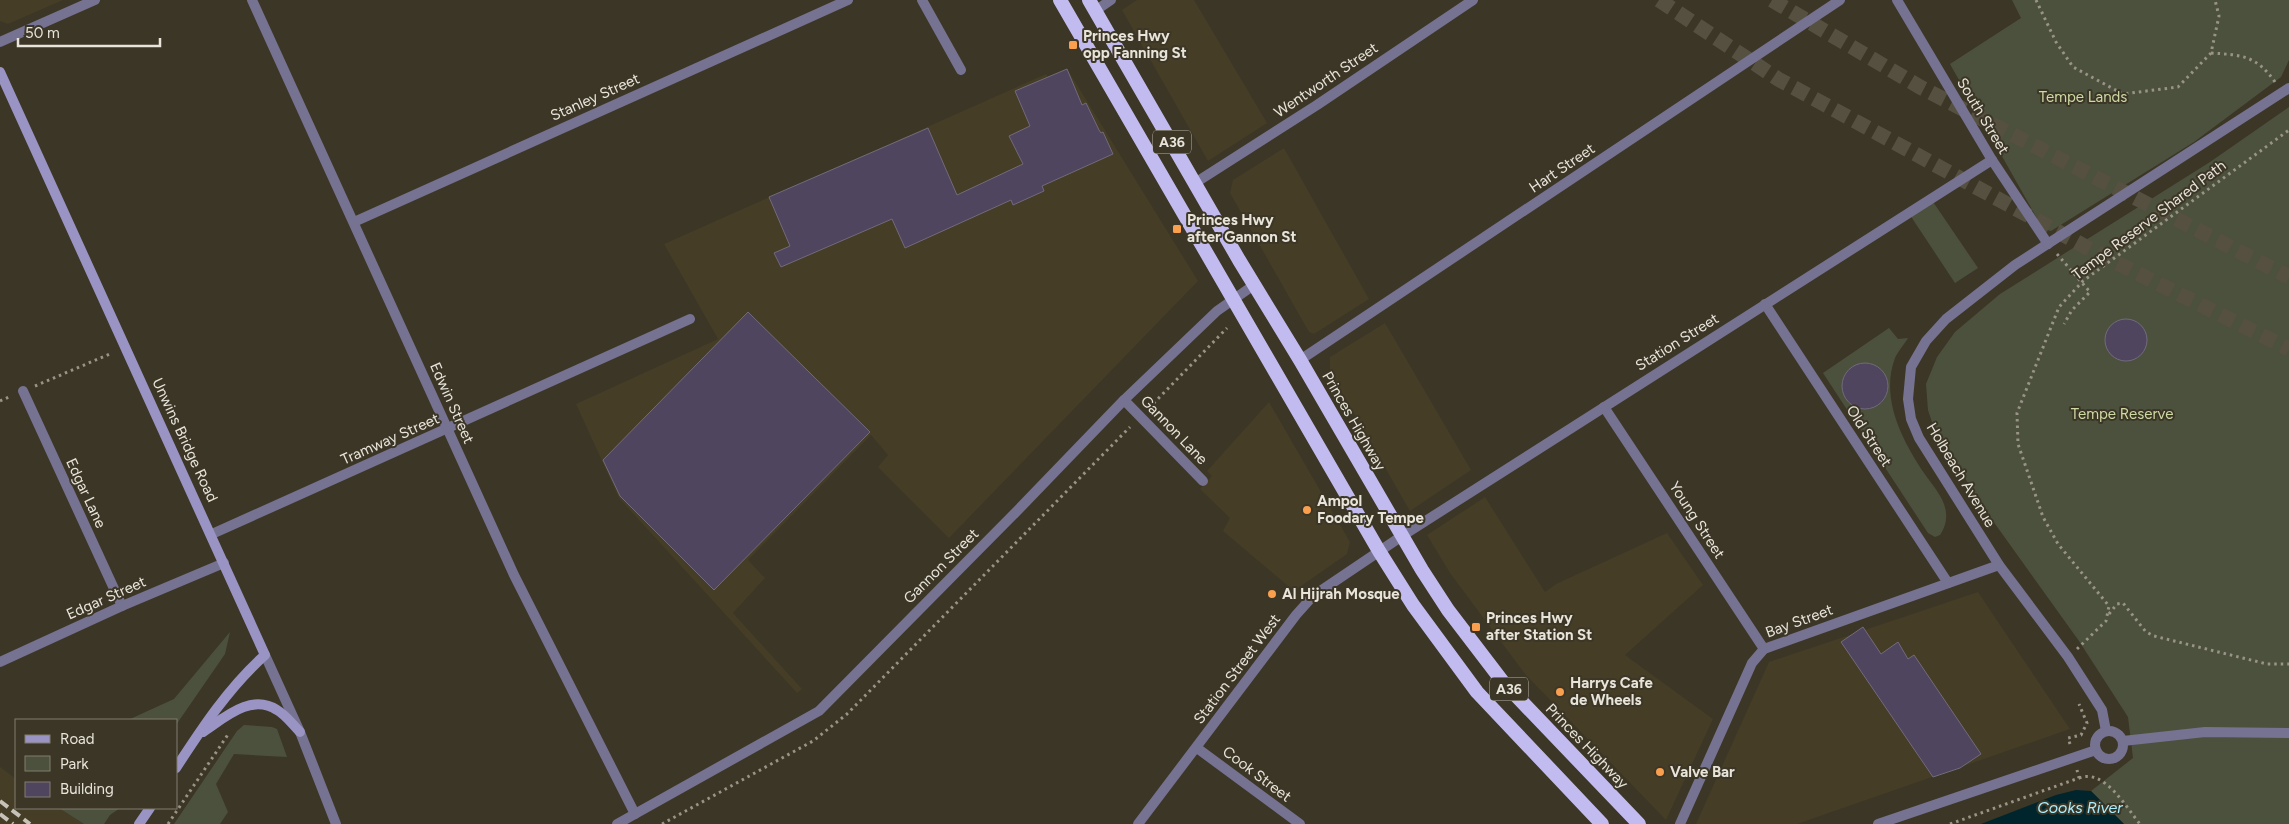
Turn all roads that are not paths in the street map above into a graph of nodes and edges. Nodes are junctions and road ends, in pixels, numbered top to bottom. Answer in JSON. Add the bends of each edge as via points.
{"nodes":[{"id":1,"x":95,"y":0,"type":"edge"},
{"id":2,"x":252,"y":0,"type":"edge"},
{"id":3,"x":848,"y":0,"type":"edge"},
{"id":4,"x":922,"y":0,"type":"edge"},
{"id":5,"x":1060,"y":0,"type":"edge"},
{"id":6,"x":1111,"y":0,"type":"edge"},
{"id":7,"x":1473,"y":0,"type":"edge"},
{"id":8,"x":1840,"y":0,"type":"edge"},
{"id":9,"x":1897,"y":0,"type":"edge"},
{"id":10,"x":1092,"y":5,"type":"edge"},
{"id":11,"x":0,"y":42,"type":"edge"},
{"id":12,"x":961,"y":70,"type":"dead end"},
{"id":13,"x":0,"y":72,"type":"edge"},
{"id":14,"x":2289,"y":88,"type":"edge"},
{"id":15,"x":1992,"y":160,"type":"junction"},
{"id":16,"x":1195,"y":183,"type":"junction"},
{"id":17,"x":354,"y":222,"type":"junction"},
{"id":18,"x":2048,"y":244,"type":"junction"},
{"id":19,"x":1254,"y":285,"type":"junction"},
{"id":20,"x":1234,"y":298,"type":"junction"},
{"id":21,"x":1765,"y":304,"type":"junction"},
{"id":22,"x":690,"y":319,"type":"dead end"},
{"id":23,"x":1300,"y":360,"type":"junction"},
{"id":24,"x":23,"y":391,"type":"road end"},
{"id":25,"x":1124,"y":400,"type":"junction"},
{"id":26,"x":1604,"y":406,"type":"junction"},
{"id":27,"x":448,"y":430,"type":"junction"},
{"id":28,"x":1203,"y":481,"type":"dead end"},
{"id":29,"x":212,"y":534,"type":"junction"},
{"id":30,"x":1402,"y":536,"type":"junction"},
{"id":31,"x":1379,"y":551,"type":"junction"},
{"id":32,"x":224,"y":563,"type":"junction"},
{"id":33,"x":2000,"y":565,"type":"junction"},
{"id":34,"x":1948,"y":583,"type":"junction"},
{"id":35,"x":122,"y":606,"type":"junction"},
{"id":36,"x":1764,"y":649,"type":"junction"},
{"id":37,"x":265,"y":655,"type":"junction"},
{"id":38,"x":0,"y":662,"type":"edge"},
{"id":39,"x":2106,"y":731,"type":"junction"},
{"id":40,"x":300,"y":732,"type":"junction"},
{"id":41,"x":2289,"y":734,"type":"edge"},
{"id":42,"x":196,"y":737,"type":"junction"},
{"id":43,"x":2123,"y":741,"type":"junction"},
{"id":44,"x":1197,"y":748,"type":"junction"},
{"id":45,"x":2096,"y":750,"type":"junction"},
{"id":46,"x":178,"y":765,"type":"edge"},
{"id":47,"x":149,"y":809,"type":"edge"},
{"id":48,"x":635,"y":814,"type":"junction"},
{"id":49,"x":140,"y":824,"type":"edge"},
{"id":50,"x":336,"y":824,"type":"edge"},
{"id":51,"x":616,"y":824,"type":"edge"},
{"id":52,"x":1138,"y":824,"type":"edge"},
{"id":53,"x":1300,"y":824,"type":"edge"},
{"id":54,"x":1602,"y":824,"type":"edge"},
{"id":55,"x":1639,"y":824,"type":"edge"},
{"id":56,"x":1680,"y":824,"type":"edge"},
{"id":57,"x":1878,"y":824,"type":"edge"}],
"edges":[{"from":1,"to":11,"type":"street"},
{"from":2,"to":17,"type":"street","name":"Edwin Street"},
{"from":3,"to":17,"type":"street","name":"Stanley Street"},
{"from":4,"to":12,"type":"street"},
{"from":5,"to":20,"type":"highway","number":"A36"},
{"from":6,"to":10,"type":"street"},
{"from":7,"to":16,"type":"street","name":"Wentworth Street"},
{"from":8,"to":23,"type":"street","name":"Hart Street"},
{"from":9,"to":15,"type":"street","name":"South Street"},
{"from":10,"to":16,"type":"highway","name":"Princes Highway","number":"A36"},
{"from":13,"to":29,"type":"main road","name":"Unwins Bridge Road"},
{"from":14,"to":18,"type":"street","name":"Holbeach Avenue"},
{"from":15,"to":18,"type":"street","name":"South Street"},
{"from":15,"to":21,"type":"street","name":"Station Street"},
{"from":16,"to":19,"type":"highway","name":"Princes Highway","number":"A36"},
{"from":17,"to":27,"type":"street","name":"Edwin Street"},
{"from":18,"to":33,"type":"street","name":"Holbeach Avenue","via":[[2015,265],[1946,319],[1926,341],[1911,367],[1908,399],[1911,419],[1919,438]]},
{"from":19,"to":20,"type":"street","name":"Gannon Street"},
{"from":19,"to":23,"type":"highway","name":"Princes Highway","number":"A36"},
{"from":20,"to":25,"type":"street","name":"Gannon Street"},
{"from":20,"to":31,"type":"highway","number":"A36"},
{"from":21,"to":26,"type":"street","name":"Station Street"},
{"from":21,"to":34,"type":"street","name":"Old Street"},
{"from":22,"to":27,"type":"street","name":"Tramway Street"},
{"from":23,"to":30,"type":"highway","name":"Princes Highway","number":"A36"},
{"from":24,"to":35,"type":"street","name":"Edgar Lane"},
{"from":25,"to":28,"type":"street","name":"Gannon Lane"},
{"from":25,"to":48,"type":"street","name":"Gannon Street","via":[[819,711]]},
{"from":26,"to":30,"type":"street","name":"Station Street"},
{"from":26,"to":36,"type":"street","name":"Young Street"},
{"from":27,"to":29,"type":"street","name":"Tramway Street"},
{"from":27,"to":48,"type":"street","name":"Edwin Street","via":[[514,575]]},
{"from":29,"to":32,"type":"main road","name":"Unwins Bridge Road"},
{"from":30,"to":31,"type":"street","name":"Station Street"},
{"from":30,"to":55,"type":"highway","name":"Princes Highway","number":"A36","via":[[1448,610],[1503,682]]},
{"from":31,"to":44,"type":"street","name":"Station Street West","via":[[1314,596],[1296,615]]},
{"from":31,"to":54,"type":"highway","number":"A36","via":[[1413,605],[1477,692]]},
{"from":32,"to":35,"type":"street","name":"Edgar Street"},
{"from":32,"to":37,"type":"main road","name":"Unwins Bridge Road"},
{"from":33,"to":34,"type":"street","name":"Bay Street"},
{"from":33,"to":39,"type":"street","name":"Holbeach Avenue","via":[[2068,657],[2102,710]]},
{"from":34,"to":36,"type":"street","name":"Bay Street"},
{"from":35,"to":38,"type":"street","name":"Edgar Street"},
{"from":36,"to":56,"type":"street","name":"Bay Street","via":[[1752,663]]},
{"from":37,"to":40,"type":"street","name":"Unwins Bridge Road"},
{"from":37,"to":42,"type":"main road","via":[[239,681]]},
{"from":39,"to":43,"type":"street","via":[[2115,731]]},
{"from":39,"to":45,"type":"street","via":[[2096,740]]},
{"from":40,"to":42,"type":"main road","via":[[276,709],[253,704],[237,710]]},
{"from":40,"to":50,"type":"street","name":"Unwins Bridge Road"},
{"from":41,"to":43,"type":"street","via":[[2205,732]]},
{"from":42,"to":46,"type":"main road"},
{"from":43,"to":45,"type":"street","via":[[2122,750],[2112,758],[2102,757]]},
{"from":44,"to":52,"type":"street","name":"Station Street West"},
{"from":44,"to":53,"type":"street","name":"Cook Street"},
{"from":45,"to":57,"type":"street"},
{"from":47,"to":49,"type":"main road"},
{"from":48,"to":51,"type":"street","name":"Gannon Street"}]}
